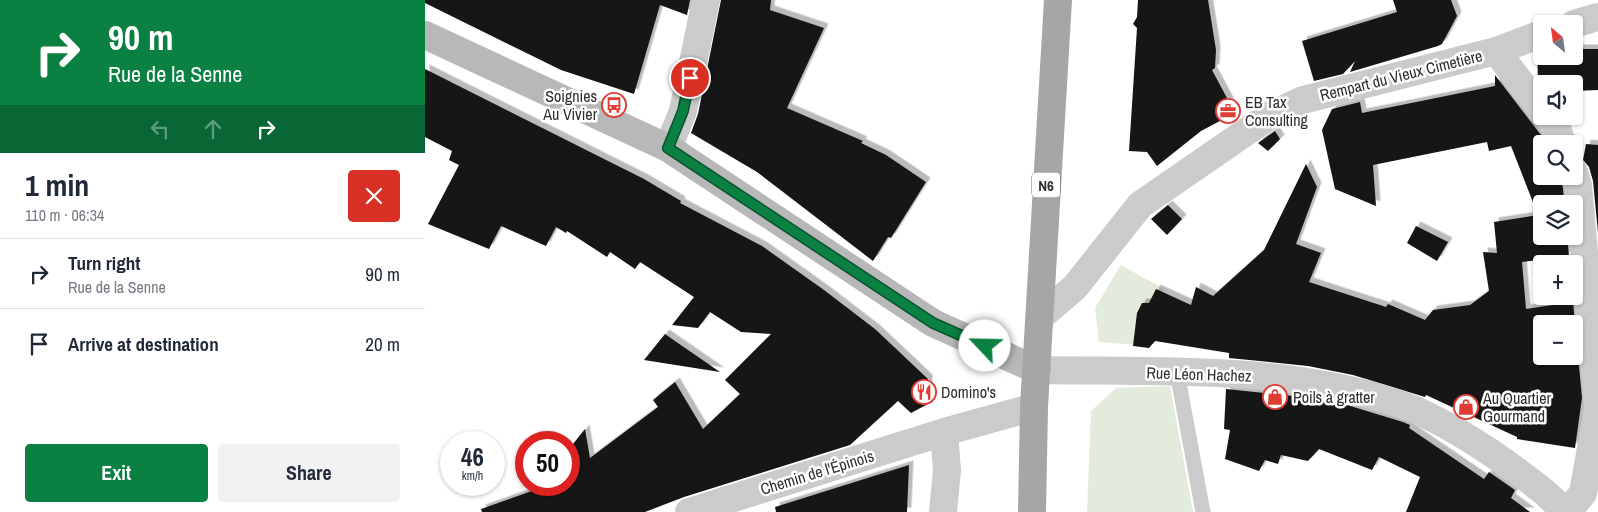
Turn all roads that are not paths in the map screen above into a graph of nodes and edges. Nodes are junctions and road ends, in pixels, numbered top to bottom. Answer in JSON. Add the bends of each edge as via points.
{"nodes":[{"id":1,"x":705,"y":0,"type":"edge"},
{"id":2,"x":1058,"y":0,"type":"edge"},
{"id":3,"x":1598,"y":17,"type":"edge"},
{"id":4,"x":1583,"y":21,"type":"edge"},
{"id":5,"x":425,"y":35,"type":"edge"},
{"id":6,"x":1533,"y":37,"type":"edge"},
{"id":7,"x":1496,"y":51,"type":"junction"},
{"id":8,"x":1533,"y":99,"type":"edge"},
{"id":9,"x":668,"y":148,"type":"junction"},
{"id":10,"x":1579,"y":185,"type":"edge"},
{"id":11,"x":1040,"y":317,"type":"junction"},
{"id":12,"x":1037,"y":370,"type":"junction"},
{"id":13,"x":1177,"y":372,"type":"junction"},
{"id":14,"x":1034,"y":407,"type":"junction"},
{"id":15,"x":1598,"y":408,"type":"edge"},
{"id":16,"x":944,"y":432,"type":"junction"},
{"id":17,"x":689,"y":512,"type":"edge"},
{"id":18,"x":943,"y":512,"type":"edge"},
{"id":19,"x":1032,"y":512,"type":"edge"},
{"id":20,"x":1203,"y":512,"type":"edge"},
{"id":21,"x":1564,"y":512,"type":"edge"}],
"edges":[{"from":1,"to":9,"type":"street","via":[[683,111]]},
{"from":2,"to":11,"type":"main road","number":"N6"},
{"from":3,"to":4,"type":"street"},
{"from":5,"to":9,"type":"main road"},
{"from":6,"to":7,"type":"street","name":"Rempart du Vieux Cimetière"},
{"from":7,"to":8,"type":"street"},
{"from":7,"to":11,"type":"street","name":"Rempart du Vieux Cimetière","via":[[1303,100],[1269,116],[1140,205],[1075,287]]},
{"from":9,"to":12,"type":"main road","via":[[933,323]]},
{"from":10,"to":15,"type":"street"},
{"from":11,"to":12,"type":"main road","number":"N6"},
{"from":12,"to":13,"type":"street","name":"Rue Léon Hachez"},
{"from":12,"to":14,"type":"main road","number":"N6"},
{"from":13,"to":20,"type":"lane"},
{"from":13,"to":21,"type":"street","name":"Rue Léon Hachez","via":[[1306,380],[1395,402],[1443,424],[1485,449],[1545,492]]},
{"from":14,"to":16,"type":"street","name":"Chemin de l'Épinois"},
{"from":14,"to":19,"type":"main road","number":"N6"},
{"from":15,"to":21,"type":"street","via":[[1583,493]]},
{"from":16,"to":17,"type":"street","name":"Chemin de l'Épinois"},
{"from":16,"to":18,"type":"street","via":[[947,470]]}]}
